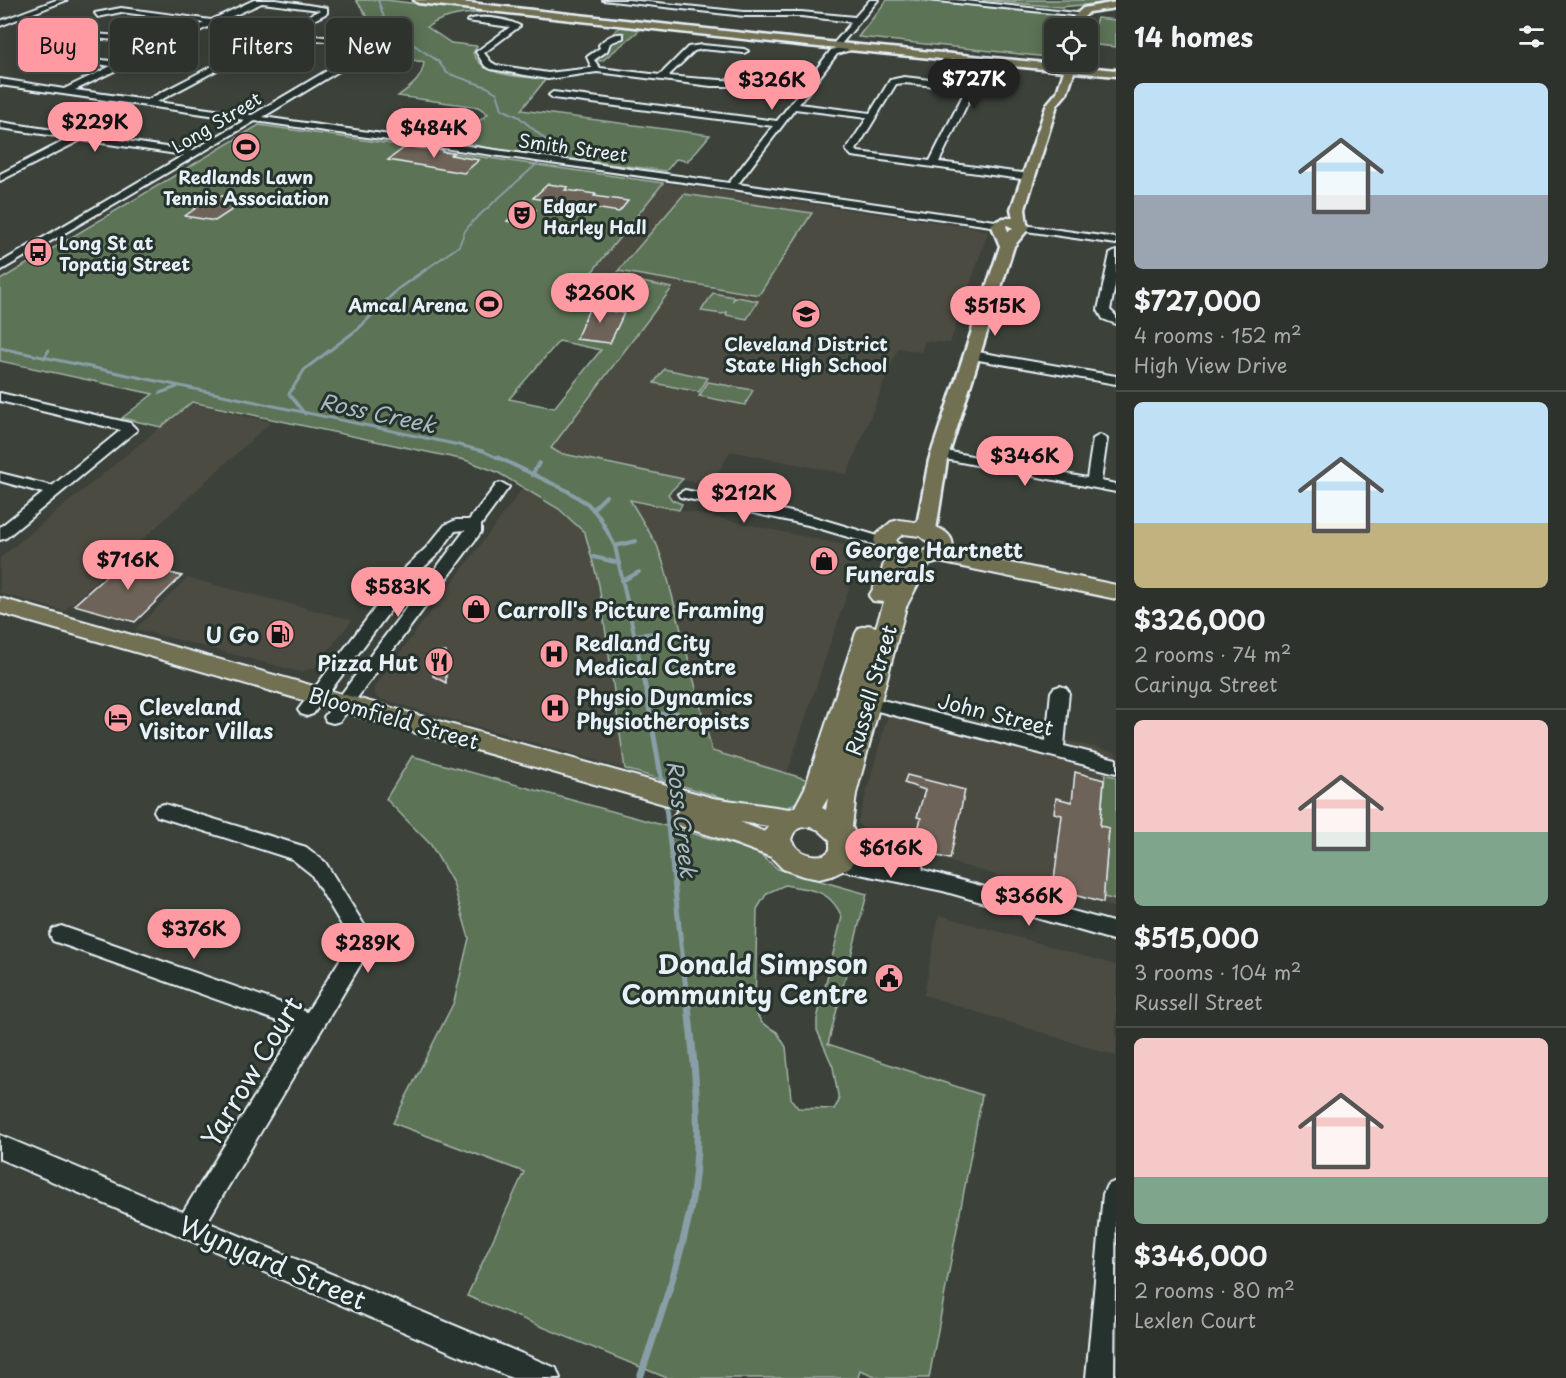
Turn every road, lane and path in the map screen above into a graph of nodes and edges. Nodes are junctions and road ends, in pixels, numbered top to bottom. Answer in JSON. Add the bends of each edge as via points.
{"nodes":[{"id":1,"x":63,"y":0,"type":"edge"},
{"id":2,"x":259,"y":0,"type":"edge"},
{"id":3,"x":418,"y":0,"type":"edge"},
{"id":4,"x":607,"y":0,"type":"edge"},
{"id":5,"x":705,"y":0,"type":"edge"},
{"id":6,"x":874,"y":0,"type":"edge"},
{"id":7,"x":933,"y":0,"type":"edge"},
{"id":8,"x":618,"y":1,"type":"edge"},
{"id":9,"x":1116,"y":5,"type":"edge"},
{"id":10,"x":780,"y":6,"type":"dead end"},
{"id":11,"x":694,"y":9,"type":"junction"},
{"id":12,"x":777,"y":14,"type":"junction"},
{"id":13,"x":1080,"y":14,"type":"junction"},
{"id":14,"x":98,"y":15,"type":"dead end"},
{"id":15,"x":221,"y":18,"type":"edge"},
{"id":16,"x":310,"y":18,"type":"edge"},
{"id":17,"x":1079,"y":18,"type":"edge"},
{"id":18,"x":858,"y":20,"type":"junction"},
{"id":19,"x":471,"y":21,"type":"dead end"},
{"id":20,"x":210,"y":22,"type":"edge"},
{"id":21,"x":0,"y":24,"type":"edge"},
{"id":22,"x":620,"y":36,"type":"dead end"},
{"id":23,"x":800,"y":41,"type":"junction"},
{"id":24,"x":843,"y":46,"type":"junction"},
{"id":25,"x":744,"y":51,"type":"dead end"},
{"id":26,"x":914,"y":53,"type":"junction"},
{"id":27,"x":948,"y":58,"type":"junction"},
{"id":28,"x":1044,"y":65,"type":"edge"},
{"id":29,"x":1044,"y":65,"type":"edge"},
{"id":30,"x":597,"y":70,"type":"junction"},
{"id":31,"x":110,"y":71,"type":"edge"},
{"id":32,"x":210,"y":71,"type":"edge"},
{"id":33,"x":332,"y":72,"type":"edge"},
{"id":34,"x":1057,"y":72,"type":"edge"},
{"id":35,"x":1068,"y":72,"type":"edge"},
{"id":36,"x":1098,"y":72,"type":"edge"},
{"id":37,"x":1116,"y":75,"type":"edge"},
{"id":38,"x":662,"y":77,"type":"junction"},
{"id":39,"x":0,"y":82,"type":"edge"},
{"id":40,"x":933,"y":83,"type":"junction"},
{"id":41,"x":806,"y":88,"type":"junction"},
{"id":42,"x":66,"y":91,"type":"junction"},
{"id":43,"x":553,"y":95,"type":"dead end"},
{"id":44,"x":148,"y":103,"type":"junction"},
{"id":45,"x":1053,"y":104,"type":"junction"},
{"id":46,"x":793,"y":106,"type":"junction"},
{"id":47,"x":873,"y":116,"type":"junction"},
{"id":48,"x":255,"y":118,"type":"junction"},
{"id":49,"x":779,"y":124,"type":"junction"},
{"id":50,"x":0,"y":125,"type":"edge"},
{"id":51,"x":79,"y":137,"type":"junction"},
{"id":52,"x":195,"y":154,"type":"junction"},
{"id":53,"x":933,"y":165,"type":"junction"},
{"id":54,"x":1029,"y":177,"type":"junction"},
{"id":55,"x":0,"y":178,"type":"edge"},
{"id":56,"x":731,"y":187,"type":"junction"},
{"id":57,"x":1018,"y":208,"type":"junction"},
{"id":58,"x":1001,"y":225,"type":"junction"},
{"id":59,"x":1021,"y":228,"type":"junction"},
{"id":60,"x":1116,"y":241,"type":"edge"},
{"id":61,"x":1007,"y":246,"type":"junction"},
{"id":62,"x":1116,"y":254,"type":"edge"},
{"id":63,"x":0,"y":268,"type":"edge"},
{"id":64,"x":1116,"y":320,"type":"edge"},
{"id":65,"x":972,"y":356,"type":"junction"},
{"id":66,"x":1116,"y":380,"type":"edge"},
{"id":67,"x":0,"y":397,"type":"edge"},
{"id":68,"x":1100,"y":439,"type":"dead end"},
{"id":69,"x":939,"y":457,"type":"junction"},
{"id":70,"x":0,"y":477,"type":"edge"},
{"id":71,"x":1093,"y":484,"type":"junction"},
{"id":72,"x":502,"y":487,"type":"dead end"},
{"id":73,"x":1116,"y":488,"type":"edge"},
{"id":74,"x":55,"y":491,"type":"junction"},
{"id":75,"x":685,"y":494,"type":"dead end"},
{"id":76,"x":473,"y":525,"type":"junction"},
{"id":77,"x":0,"y":535,"type":"edge"},
{"id":78,"x":913,"y":543,"type":"junction"},
{"id":79,"x":413,"y":568,"type":"junction"},
{"id":80,"x":440,"y":575,"type":"junction"},
{"id":81,"x":1116,"y":582,"type":"edge"},
{"id":82,"x":1116,"y":592,"type":"edge"},
{"id":83,"x":0,"y":605,"type":"edge"},
{"id":84,"x":0,"y":623,"type":"edge"},
{"id":85,"x":1060,"y":692,"type":"dead end"},
{"id":86,"x":866,"y":702,"type":"junction"},
{"id":87,"x":325,"y":707,"type":"junction"},
{"id":88,"x":1054,"y":751,"type":"junction"},
{"id":89,"x":1116,"y":766,"type":"edge"},
{"id":90,"x":688,"y":809,"type":"junction"},
{"id":91,"x":164,"y":811,"type":"dead end"},
{"id":92,"x":797,"y":817,"type":"junction"},
{"id":93,"x":840,"y":842,"type":"junction"},
{"id":94,"x":780,"y":849,"type":"junction"},
{"id":95,"x":1116,"y":932,"type":"edge"},
{"id":96,"x":61,"y":935,"type":"dead end"},
{"id":97,"x":313,"y":1024,"type":"junction"},
{"id":98,"x":0,"y":1147,"type":"edge"},
{"id":99,"x":1116,"y":1194,"type":"edge"},
{"id":100,"x":189,"y":1227,"type":"junction"},
{"id":101,"x":546,"y":1378,"type":"edge"},
{"id":102,"x":1100,"y":1378,"type":"edge"}],
"edges":[{"from":1,"to":21,"type":"street"},
{"from":2,"to":15,"type":"street"},
{"from":2,"to":16,"type":"street","via":[[324,10]]},
{"from":3,"to":23,"type":"main road"},
{"from":4,"to":8,"type":"street"},
{"from":5,"to":11,"type":"street"},
{"from":6,"to":18,"type":"street"},
{"from":7,"to":13,"type":"street"},
{"from":8,"to":11,"type":"street"},
{"from":9,"to":13,"type":"main road"},
{"from":10,"to":12,"type":"street"},
{"from":11,"to":12,"type":"street"},
{"from":12,"to":18,"type":"street"},
{"from":13,"to":17,"type":"main road"},
{"from":14,"to":20,"type":"street","via":[[121,10]]},
{"from":18,"to":24,"type":"street"},
{"from":19,"to":30,"type":"street","via":[[516,26],[480,52],[494,67],[548,76]]},
{"from":22,"to":30,"type":"street","via":[[607,41],[604,49],[590,59]]},
{"from":23,"to":24,"type":"main road"},
{"from":23,"to":24,"type":"main road"},
{"from":24,"to":26,"type":"main road"},
{"from":24,"to":41,"type":"street"},
{"from":25,"to":38,"type":"street","via":[[691,49]]},
{"from":26,"to":27,"type":"main road"},
{"from":26,"to":28,"type":"main road"},
{"from":27,"to":29,"type":"main road"},
{"from":27,"to":40,"type":"street"},
{"from":30,"to":38,"type":"street"},
{"from":31,"to":42,"type":"street"},
{"from":32,"to":44,"type":"street"},
{"from":33,"to":48,"type":"street","name":"Long Street"},
{"from":34,"to":45,"type":"main road"},
{"from":35,"to":45,"type":"main road","via":[[1062,93]]},
{"from":36,"to":37,"type":"main road"},
{"from":38,"to":41,"type":"street"},
{"from":39,"to":42,"type":"street","name":"Smith Street"},
{"from":40,"to":47,"type":"street","via":[[893,82]]},
{"from":40,"to":53,"type":"street","via":[[959,86],[969,92]]},
{"from":41,"to":46,"type":"street"},
{"from":42,"to":44,"type":"street","name":"Smith Street"},
{"from":43,"to":49,"type":"street"},
{"from":44,"to":48,"type":"street","name":"Smith Street"},
{"from":45,"to":54,"type":"main road"},
{"from":46,"to":47,"type":"street"},
{"from":46,"to":49,"type":"street"},
{"from":47,"to":53,"type":"street","via":[[851,150],[855,154]]},
{"from":48,"to":52,"type":"street","name":"Long Street"},
{"from":48,"to":56,"type":"street","name":"Smith Street"},
{"from":49,"to":56,"type":"street"},
{"from":50,"to":51,"type":"street"},
{"from":51,"to":52,"type":"street"},
{"from":51,"to":55,"type":"street"},
{"from":52,"to":63,"type":"street","name":"Long Street"},
{"from":53,"to":54,"type":"street"},
{"from":54,"to":57,"type":"main road"},
{"from":56,"to":58,"type":"street","name":"Smith Street"},
{"from":57,"to":58,"type":"main road"},
{"from":57,"to":59,"type":"main road"},
{"from":58,"to":59,"type":"main road"},
{"from":58,"to":61,"type":"main road"},
{"from":59,"to":60,"type":"street"},
{"from":59,"to":61,"type":"main road","name":"Russell Street"},
{"from":61,"to":65,"type":"main road","name":"Russell Street"},
{"from":62,"to":64,"type":"street","via":[[1104,310]]},
{"from":65,"to":66,"type":"street"},
{"from":65,"to":69,"type":"main road","name":"Russell Street"},
{"from":67,"to":74,"type":"street","via":[[130,430]]},
{"from":68,"to":71,"type":"street"},
{"from":69,"to":71,"type":"street"},
{"from":69,"to":78,"type":"main road","name":"Russell Street"},
{"from":70,"to":74,"type":"street"},
{"from":71,"to":73,"type":"street"},
{"from":72,"to":76,"type":"street"},
{"from":74,"to":77,"type":"street"},
{"from":75,"to":78,"type":"street"},
{"from":76,"to":79,"type":"street","via":[[450,528]]},
{"from":76,"to":80,"type":"street","via":[[473,532]]},
{"from":78,"to":81,"type":"highway","via":[[976,552]]},
{"from":78,"to":82,"type":"highway"},
{"from":78,"to":86,"type":"highway","name":"Russell Street","via":[[907,580],[894,607]]},
{"from":78,"to":92,"type":"highway","name":"Russell Street","via":[[883,592],[873,618],[819,788]]},
{"from":79,"to":80,"type":"street"},
{"from":79,"to":87,"type":"street"},
{"from":80,"to":87,"type":"street"},
{"from":83,"to":87,"type":"highway","name":"Bloomfield Street"},
{"from":84,"to":87,"type":"highway","name":"Bloomfield Street"},
{"from":85,"to":88,"type":"street"},
{"from":86,"to":88,"type":"street","name":"John Street"},
{"from":86,"to":93,"type":"highway","name":"Russell Street","via":[[842,794]]},
{"from":87,"to":90,"type":"highway","name":"Bloomfield Street"},
{"from":88,"to":89,"type":"street","name":"John Street"},
{"from":90,"to":92,"type":"highway","name":"Bloomfield Street"},
{"from":90,"to":94,"type":"highway","name":"Bloomfield Street"},
{"from":91,"to":97,"type":"street","name":"Yarrow Court","via":[[299,853],[318,868],[355,928],[354,956]]},
{"from":92,"to":93,"type":"highway","via":[[822,818]]},
{"from":92,"to":94,"type":"highway","via":[[783,824],[778,832]]},
{"from":93,"to":94,"type":"highway","via":[[819,868],[789,859]]},
{"from":93,"to":95,"type":"street","via":[[880,868]]},
{"from":96,"to":97,"type":"street"},
{"from":97,"to":100,"type":"street","name":"Yarrow Court"},
{"from":98,"to":100,"type":"street","name":"Wynyard Street"},
{"from":99,"to":102,"type":"street"},
{"from":100,"to":101,"type":"street","name":"Wynyard Street"}]}
